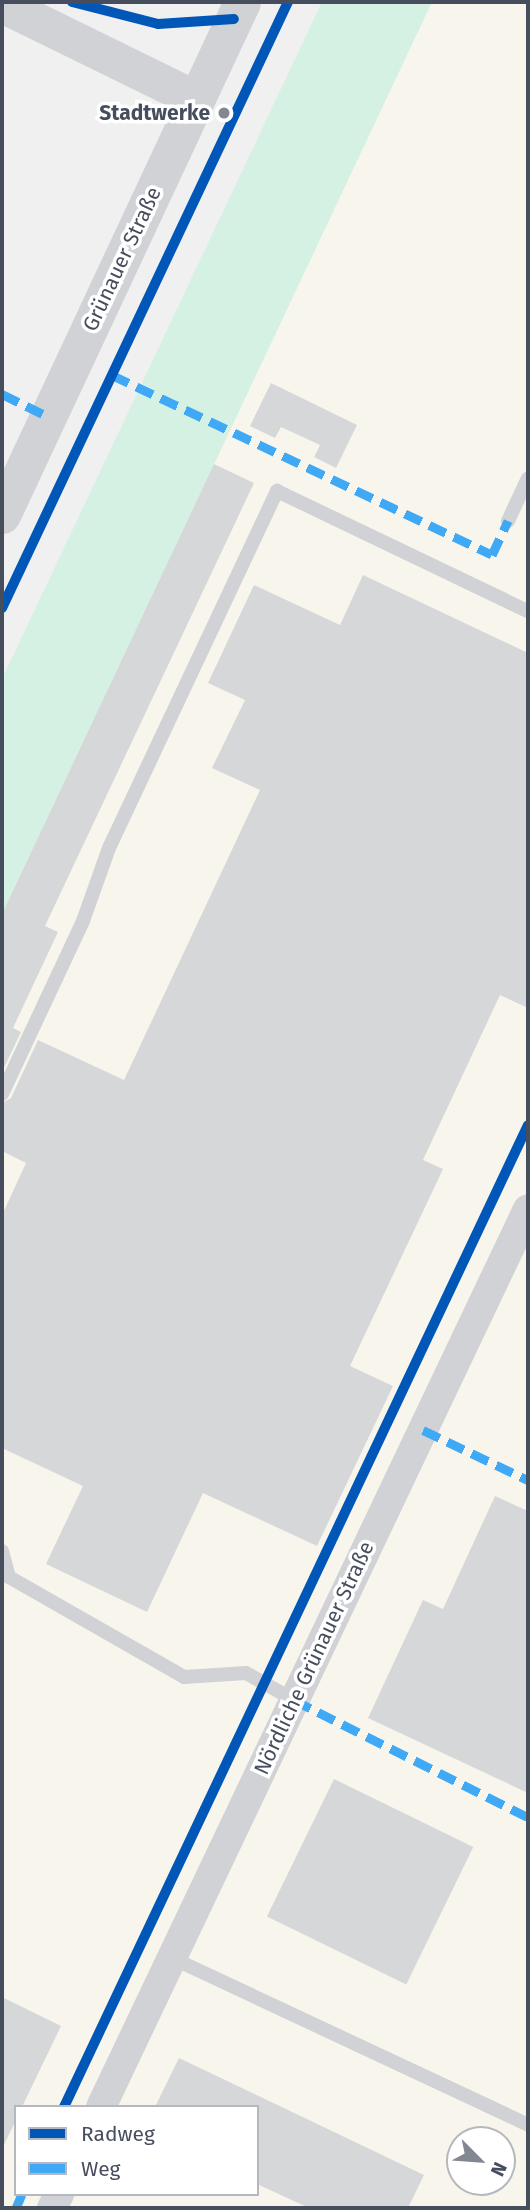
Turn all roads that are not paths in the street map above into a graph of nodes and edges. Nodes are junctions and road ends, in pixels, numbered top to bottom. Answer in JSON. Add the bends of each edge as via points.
{"nodes":[{"id":1,"x":242,"y":2,"type":"edge"},
{"id":2,"x":2,"y":4,"type":"edge"},
{"id":3,"x":196,"y":99,"type":"junction"},
{"id":4,"x":528,"y":478,"type":"edge"},
{"id":5,"x":2,"y":515,"type":"edge"},
{"id":6,"x":508,"y":521,"type":"dead end"},
{"id":7,"x":528,"y":611,"type":"edge"},
{"id":8,"x":2,"y":1094,"type":"edge"},
{"id":9,"x":528,"y":1209,"type":"edge"},
{"id":10,"x":2,"y":1551,"type":"edge"},
{"id":11,"x":294,"y":1700,"type":"junction"},
{"id":12,"x":172,"y":1958,"type":"junction"},
{"id":13,"x":102,"y":2105,"type":"edge"},
{"id":14,"x":528,"y":2125,"type":"edge"}],
"edges":[{"from":1,"to":3,"type":"street","name":"Grünauer Straße"},
{"from":2,"to":3,"type":"street"},
{"from":3,"to":5,"type":"street","name":"Grünauer Straße"},
{"from":4,"to":6,"type":"lane"},
{"from":7,"to":8,"type":"lane","via":[[277,491],[108,848],[83,920]]},
{"from":9,"to":11,"type":"street","name":"Nördliche Grünauer Straße"},
{"from":10,"to":11,"type":"lane","via":[[9,1577],[184,1677],[246,1673]]},
{"from":11,"to":12,"type":"street","name":"Nördliche Grünauer Straße"},
{"from":12,"to":13,"type":"street","name":"Nördliche Grünauer Straße"},
{"from":12,"to":14,"type":"lane"}]}
